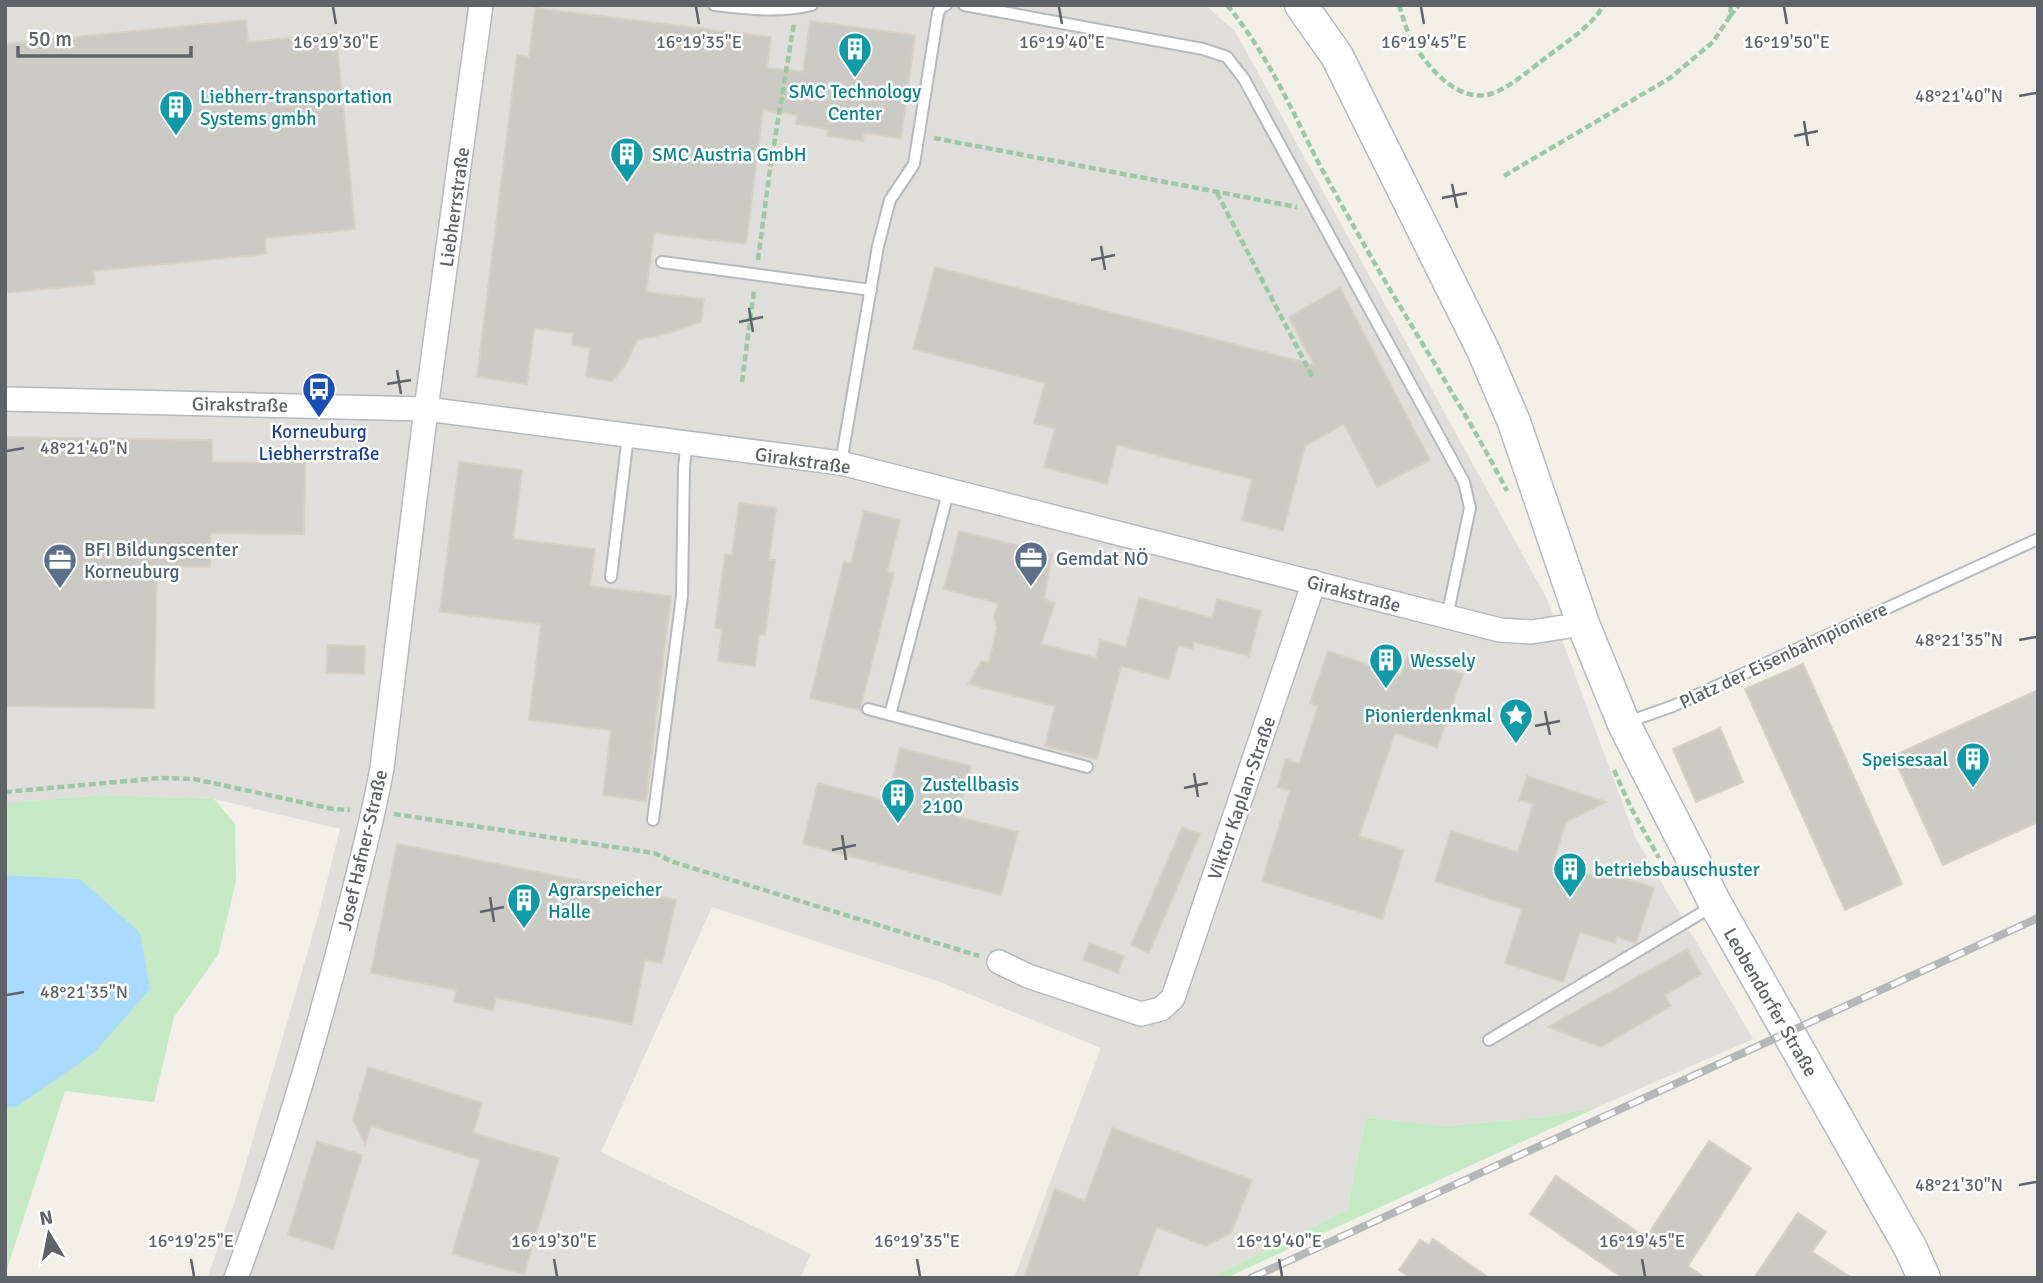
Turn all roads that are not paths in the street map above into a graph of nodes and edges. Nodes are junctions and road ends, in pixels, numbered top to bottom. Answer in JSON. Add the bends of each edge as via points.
{"nodes":[{"id":1,"x":481,"y":5,"type":"edge"},
{"id":2,"x":714,"y":5,"type":"edge"},
{"id":3,"x":812,"y":5,"type":"edge"},
{"id":4,"x":928,"y":5,"type":"edge"},
{"id":5,"x":964,"y":5,"type":"edge"},
{"id":6,"x":1301,"y":5,"type":"edge"},
{"id":7,"x":943,"y":6,"type":"edge"},
{"id":8,"x":662,"y":262,"type":"dead end"},
{"id":9,"x":871,"y":290,"type":"junction"},
{"id":10,"x":5,"y":399,"type":"edge"},
{"id":11,"x":426,"y":410,"type":"junction"},
{"id":12,"x":628,"y":436,"type":"junction"},
{"id":13,"x":687,"y":443,"type":"junction"},
{"id":14,"x":841,"y":463,"type":"junction"},
{"id":15,"x":949,"y":489,"type":"junction"},
{"id":16,"x":2038,"y":539,"type":"edge"},
{"id":17,"x":611,"y":577,"type":"dead end"},
{"id":18,"x":1314,"y":582,"type":"junction"},
{"id":19,"x":1447,"y":618,"type":"junction"},
{"id":20,"x":1583,"y":624,"type":"junction"},
{"id":21,"x":868,"y":709,"type":"dead end"},
{"id":22,"x":890,"y":715,"type":"junction"},
{"id":23,"x":1624,"y":724,"type":"junction"},
{"id":24,"x":1087,"y":768,"type":"dead end"},
{"id":25,"x":653,"y":820,"type":"dead end"},
{"id":26,"x":1716,"y":905,"type":"junction"},
{"id":27,"x":999,"y":962,"type":"road end"},
{"id":28,"x":1489,"y":1040,"type":"dead end"},
{"id":29,"x":236,"y":1278,"type":"edge"},
{"id":30,"x":1924,"y":1278,"type":"edge"}],
"edges":[{"from":1,"to":11,"type":"street","name":"Liebherrstraße"},
{"from":2,"to":3,"type":"lane","via":[[753,10]]},
{"from":4,"to":7,"type":"lane"},
{"from":5,"to":19,"type":"lane","via":[[1227,57],[1244,79],[1464,482],[1470,508]]},
{"from":6,"to":20,"type":"main road","via":[[1337,56],[1483,350],[1514,422]]},
{"from":7,"to":9,"type":"lane","via":[[914,164],[890,200]]},
{"from":8,"to":9,"type":"lane"},
{"from":9,"to":14,"type":"lane"},
{"from":10,"to":11,"type":"street","name":"Girakstraße"},
{"from":11,"to":12,"type":"street","name":"Girakstraße"},
{"from":11,"to":29,"type":"street","name":"Josef Hafner-Straße","via":[[374,811],[323,1010]]},
{"from":12,"to":13,"type":"street","name":"Girakstraße"},
{"from":12,"to":17,"type":"lane"},
{"from":13,"to":14,"type":"street","name":"Girakstraße"},
{"from":13,"to":25,"type":"lane","via":[[682,596]]},
{"from":14,"to":15,"type":"street","name":"Girakstraße"},
{"from":15,"to":18,"type":"street","name":"Girakstraße"},
{"from":15,"to":22,"type":"lane"},
{"from":16,"to":23,"type":"lane","name":"Platz der Eisenbahnpioniere"},
{"from":18,"to":19,"type":"street","name":"Girakstraße"},
{"from":18,"to":27,"type":"street","name":"Viktor Kaplan-Straße","via":[[1173,998],[1161,1009],[1141,1014]]},
{"from":19,"to":20,"type":"street","name":"Girakstraße","via":[[1531,632]]},
{"from":20,"to":23,"type":"main road"},
{"from":21,"to":22,"type":"lane"},
{"from":22,"to":24,"type":"lane"},
{"from":23,"to":26,"type":"main road","name":"Leobendorfer Straße"},
{"from":26,"to":28,"type":"lane"},
{"from":26,"to":30,"type":"main road","name":"Leobendorfer Straße"}]}
